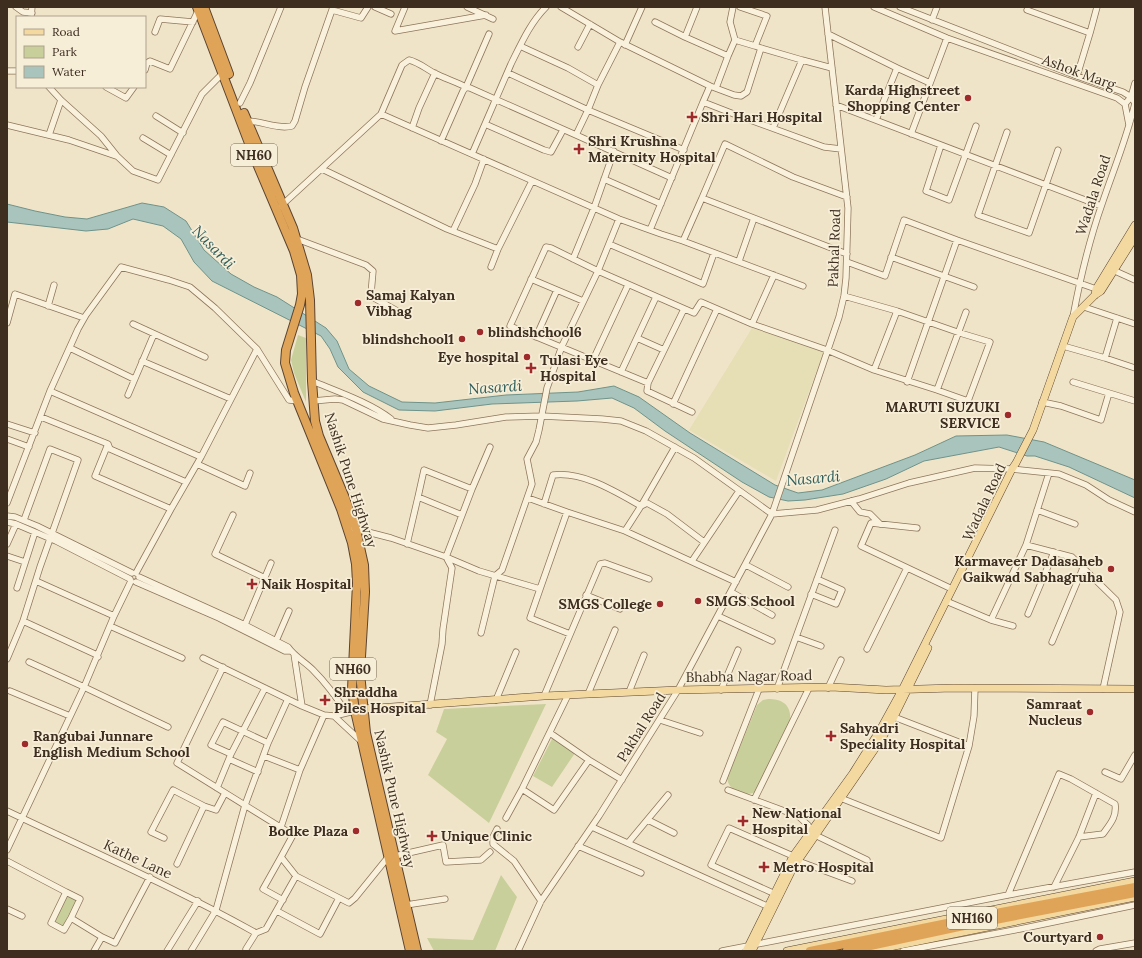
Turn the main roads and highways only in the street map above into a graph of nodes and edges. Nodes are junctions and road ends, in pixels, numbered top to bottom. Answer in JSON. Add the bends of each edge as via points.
{"nodes":[{"id":1,"x":200,"y":8,"type":"edge"},
{"id":2,"x":244,"y":121,"type":"junction"},
{"id":3,"x":281,"y":207,"type":"junction"},
{"id":4,"x":1135,"y":225,"type":"edge"},
{"id":5,"x":1135,"y":237,"type":"edge"},
{"id":6,"x":1133,"y":246,"type":"edge"},
{"id":7,"x":1097,"y":292,"type":"junction"},
{"id":8,"x":1014,"y":467,"type":"junction"},
{"id":9,"x":352,"y":529,"type":"junction"},
{"id":10,"x":948,"y":602,"type":"junction"},
{"id":11,"x":905,"y":689,"type":"junction"},
{"id":12,"x":1135,"y":689,"type":"edge"},
{"id":13,"x":363,"y":709,"type":"junction"},
{"id":14,"x":839,"y":798,"type":"junction"},
{"id":15,"x":392,"y":856,"type":"junction"},
{"id":16,"x":796,"y":858,"type":"junction"},
{"id":17,"x":1135,"y":881,"type":"edge"},
{"id":18,"x":1135,"y":887,"type":"edge"},
{"id":19,"x":1135,"y":893,"type":"edge"},
{"id":20,"x":1135,"y":897,"type":"edge"},
{"id":21,"x":750,"y":948,"type":"edge"},
{"id":22,"x":410,"y":951,"type":"edge"},
{"id":23,"x":417,"y":951,"type":"edge"},
{"id":24,"x":787,"y":951,"type":"edge"},
{"id":25,"x":810,"y":951,"type":"edge"},
{"id":26,"x":848,"y":951,"type":"edge"},
{"id":27,"x":870,"y":951,"type":"edge"}],
"edges":[{"from":1,"to":2,"type":"highway","name":"Nashik Pune Highway","number":"NH60","via":[[223,73]]},
{"from":1,"to":2,"type":"highway","name":"Nashik Pune Highway","number":"NH60","via":[[240,102]]},
{"from":2,"to":3,"type":"highway","name":"Nashik Pune Highway","number":"NH60"},
{"from":3,"to":9,"type":"highway","name":"Nashik Pune Highway","number":"NH60","via":[[297,239],[307,275],[315,421],[345,498]]},
{"from":3,"to":9,"type":"highway","name":"Nashik Pune Highway","number":"NH60","via":[[301,275],[302,294],[286,350],[285,363],[341,509]]},
{"from":4,"to":7,"type":"main road"},
{"from":5,"to":6,"type":"main road"},
{"from":6,"to":7,"type":"main road"},
{"from":7,"to":8,"type":"main road","via":[[1073,317],[1033,430]]},
{"from":8,"to":10,"type":"main road","name":"Wadala Road"},
{"from":8,"to":10,"type":"main road","name":"Wadala Road","via":[[952,589]]},
{"from":9,"to":13,"type":"highway","name":"Nashik Pune Highway","number":"NH60","via":[[364,565],[360,673]]},
{"from":9,"to":15,"type":"highway","number":"NH60","via":[[357,583],[351,712],[362,742]]},
{"from":10,"to":11,"type":"main road","name":"Wadala Road"},
{"from":11,"to":12,"type":"main road","name":"Bhabha Nagar Road"},
{"from":11,"to":13,"type":"main road","name":"Bhabha Nagar Road","via":[[678,690],[544,696]]},
{"from":11,"to":14,"type":"main road","name":"Wadala Road"},
{"from":11,"to":14,"type":"main road","name":"Wadala Road","via":[[881,740]]},
{"from":13,"to":15,"type":"highway","name":"Nashik Pune Highway","number":"NH60"},
{"from":14,"to":16,"type":"main road","name":"Wadala Road"},
{"from":15,"to":22,"type":"highway","number":"NH60"},
{"from":15,"to":23,"type":"highway","name":"Nashik Pune Highway","number":"NH60"},
{"from":16,"to":21,"type":"main road","name":"Wadala Road"},
{"from":16,"to":21,"type":"main road","name":"Wadala Road","via":[[773,893]]},
{"from":17,"to":24,"type":"main road"},
{"from":18,"to":25,"type":"highway","number":"NH160"},
{"from":19,"to":26,"type":"highway","number":"NH160"},
{"from":20,"to":27,"type":"main road"}]}
